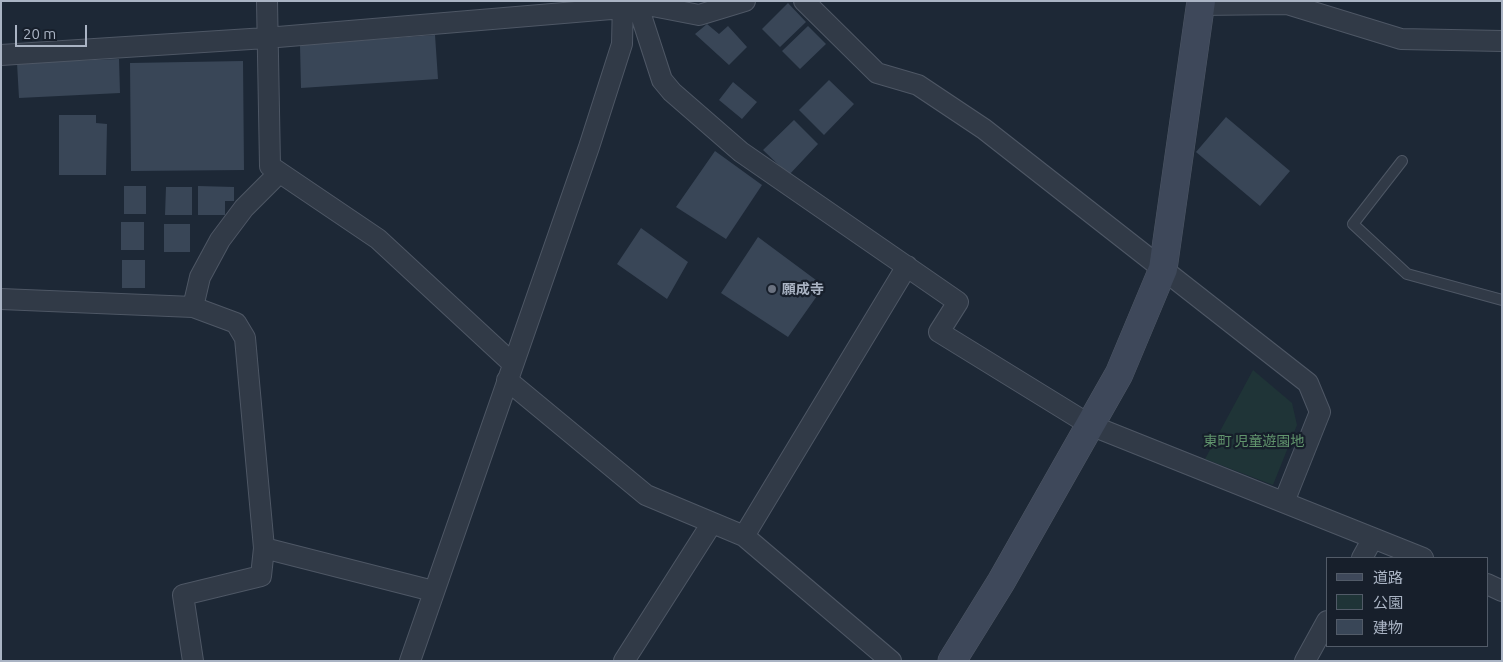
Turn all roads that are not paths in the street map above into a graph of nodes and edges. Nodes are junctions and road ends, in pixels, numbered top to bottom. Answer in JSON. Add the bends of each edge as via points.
{"nodes":[{"id":1,"x":267,"y":1,"type":"edge"},
{"id":2,"x":745,"y":1,"type":"edge"},
{"id":3,"x":804,"y":1,"type":"edge"},
{"id":4,"x":1200,"y":3,"type":"edge"},
{"id":5,"x":628,"y":4,"type":"edge"},
{"id":6,"x":266,"y":38,"type":"junction"},
{"id":7,"x":1502,"y":40,"type":"edge"},
{"id":8,"x":1,"y":55,"type":"edge"},
{"id":9,"x":1402,"y":161,"type":"dead end"},
{"id":10,"x":279,"y":173,"type":"junction"},
{"id":11,"x":907,"y":266,"type":"junction"},
{"id":12,"x":1162,"y":269,"type":"junction"},
{"id":13,"x":1,"y":299,"type":"edge"},
{"id":14,"x":1502,"y":300,"type":"edge"},
{"id":15,"x":193,"y":307,"type":"junction"},
{"id":16,"x":510,"y":372,"type":"junction"},
{"id":17,"x":1090,"y":425,"type":"junction"},
{"id":18,"x":1284,"y":502,"type":"junction"},
{"id":19,"x":712,"y":523,"type":"junction"},
{"id":20,"x":744,"y":536,"type":"junction"},
{"id":21,"x":1373,"y":538,"type":"junction"},
{"id":22,"x":264,"y":548,"type":"junction"},
{"id":23,"x":1363,"y":557,"type":"edge"},
{"id":24,"x":1420,"y":557,"type":"edge"},
{"id":25,"x":1488,"y":584,"type":"edge"},
{"id":26,"x":1502,"y":591,"type":"edge"},
{"id":27,"x":433,"y":592,"type":"junction"},
{"id":28,"x":1326,"y":623,"type":"edge"},
{"id":29,"x":193,"y":661,"type":"edge"},
{"id":30,"x":410,"y":661,"type":"edge"},
{"id":31,"x":624,"y":661,"type":"edge"},
{"id":32,"x":891,"y":661,"type":"edge"},
{"id":33,"x":952,"y":661,"type":"edge"},
{"id":34,"x":1305,"y":661,"type":"edge"}],
"edges":[{"from":1,"to":6,"type":"street"},
{"from":2,"to":5,"type":"street","via":[[698,15]]},
{"from":3,"to":12,"type":"street","via":[[877,73],[918,85],[984,129]]},
{"from":4,"to":7,"type":"street","via":[[1287,4],[1401,38]]},
{"from":4,"to":12,"type":"street"},
{"from":5,"to":6,"type":"street"},
{"from":5,"to":11,"type":"street","via":[[662,80],[672,92],[741,152]]},
{"from":5,"to":16,"type":"street","via":[[622,44],[589,147]]},
{"from":6,"to":8,"type":"street"},
{"from":6,"to":10,"type":"street","via":[[270,166]]},
{"from":9,"to":14,"type":"lane","via":[[1353,224],[1407,274]]},
{"from":10,"to":15,"type":"street","via":[[244,208],[220,240],[200,277]]},
{"from":10,"to":16,"type":"street","via":[[378,239]]},
{"from":11,"to":17,"type":"street","via":[[958,302],[939,332]]},
{"from":11,"to":20,"type":"street"},
{"from":12,"to":17,"type":"street","via":[[1119,374]]},
{"from":12,"to":18,"type":"street","via":[[1308,383],[1320,412]]},
{"from":13,"to":15,"type":"street"},
{"from":15,"to":22,"type":"street","via":[[236,323],[245,338]]},
{"from":16,"to":19,"type":"street","via":[[646,495]]},
{"from":16,"to":27,"type":"street"},
{"from":17,"to":18,"type":"street"},
{"from":17,"to":33,"type":"street"},
{"from":18,"to":21,"type":"street"},
{"from":19,"to":20,"type":"street"},
{"from":19,"to":31,"type":"street"},
{"from":20,"to":32,"type":"street"},
{"from":21,"to":23,"type":"street"},
{"from":21,"to":24,"type":"street"},
{"from":22,"to":27,"type":"street"},
{"from":22,"to":29,"type":"street","via":[[261,576],[183,595]]},
{"from":25,"to":26,"type":"street"},
{"from":27,"to":30,"type":"street"},
{"from":28,"to":34,"type":"street"}]}
